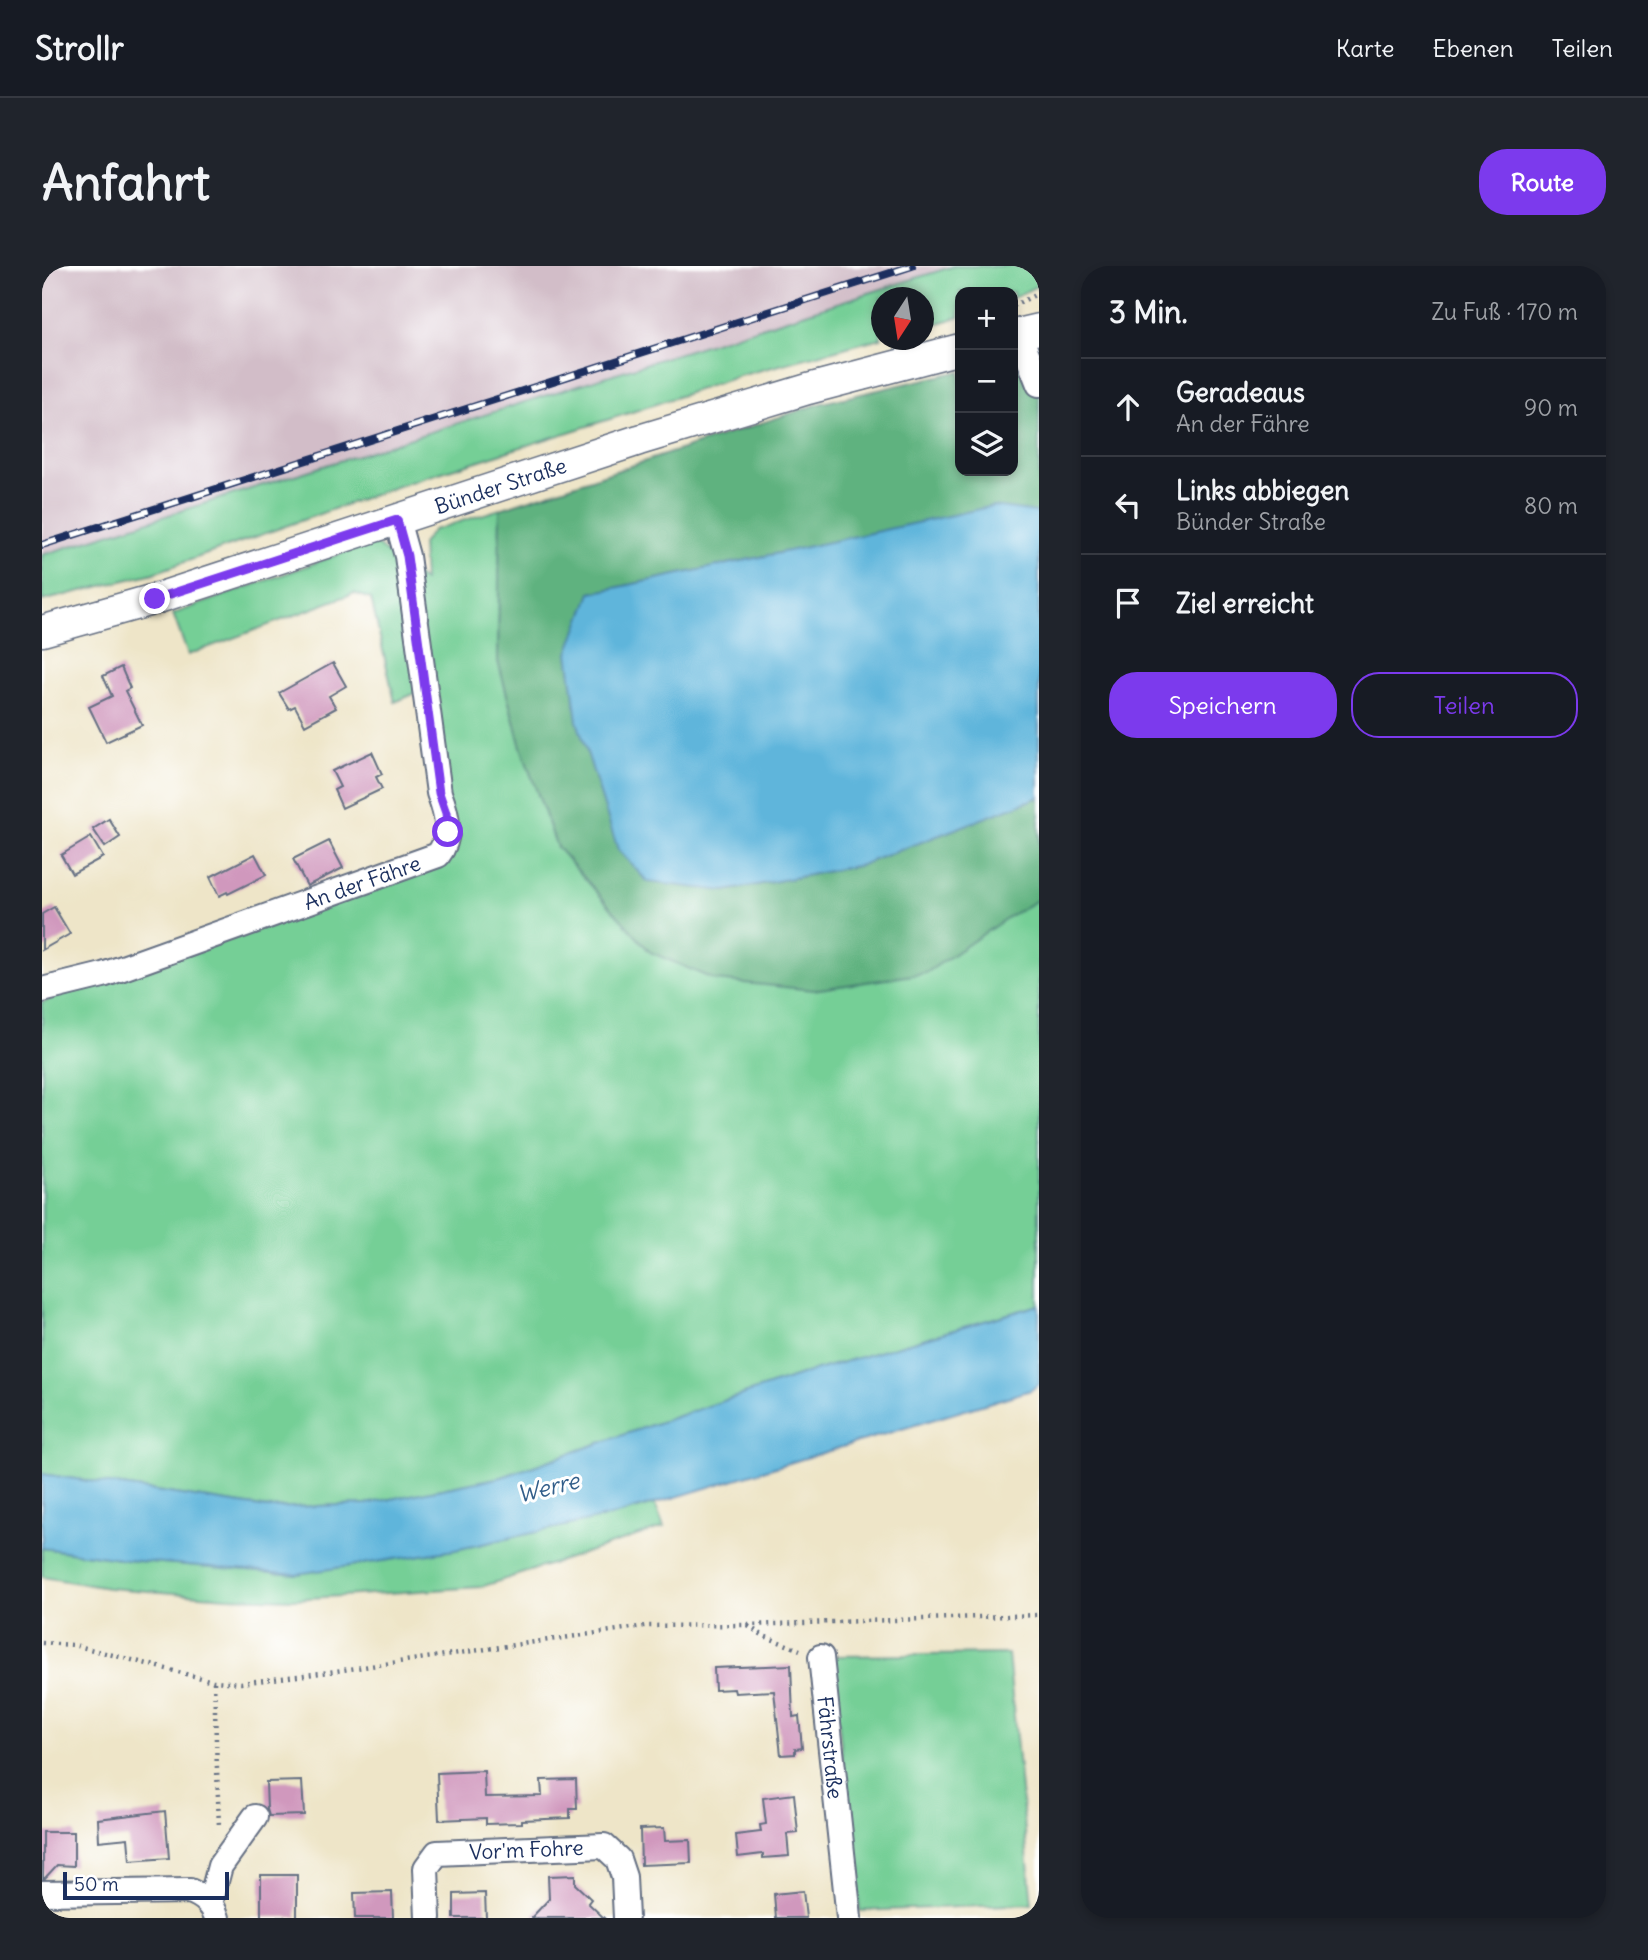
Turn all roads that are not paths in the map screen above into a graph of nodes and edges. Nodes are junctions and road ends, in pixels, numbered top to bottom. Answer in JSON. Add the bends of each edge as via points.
{"nodes":[{"id":1,"x":1021,"y":326,"type":"edge"},
{"id":2,"x":956,"y":350,"type":"edge"},
{"id":3,"x":1039,"y":384,"type":"edge"},
{"id":4,"x":397,"y":520,"type":"junction"},
{"id":5,"x":42,"y":631,"type":"edge"},
{"id":6,"x":42,"y":990,"type":"edge"},
{"id":7,"x":821,"y":1657,"type":"road end"},
{"id":8,"x":255,"y":1817,"type":"dead end"},
{"id":9,"x":42,"y":1893,"type":"edge"},
{"id":10,"x":214,"y":1911,"type":"edge"},
{"id":11,"x":428,"y":1918,"type":"edge"},
{"id":12,"x":626,"y":1918,"type":"edge"},
{"id":13,"x":849,"y":1918,"type":"edge"}],
"edges":[{"from":1,"to":3,"type":"street"},
{"from":2,"to":4,"type":"main road","name":"Bünder Straße","via":[[639,440]]},
{"from":4,"to":5,"type":"main road","name":"Bünder Straße"},
{"from":4,"to":6,"type":"street","name":"An der Fähre","via":[[407,556],[439,793],[446,813],[444,848],[438,855],[103,975]]},
{"from":7,"to":13,"type":"street","name":"Fährstraße"},
{"from":8,"to":10,"type":"street","via":[[220,1866]]},
{"from":9,"to":10,"type":"street","via":[[190,1891]]},
{"from":11,"to":12,"type":"street","name":"Vor'm Fohre","via":[[426,1868],[437,1853],[604,1846],[618,1859],[624,1877]]}]}
